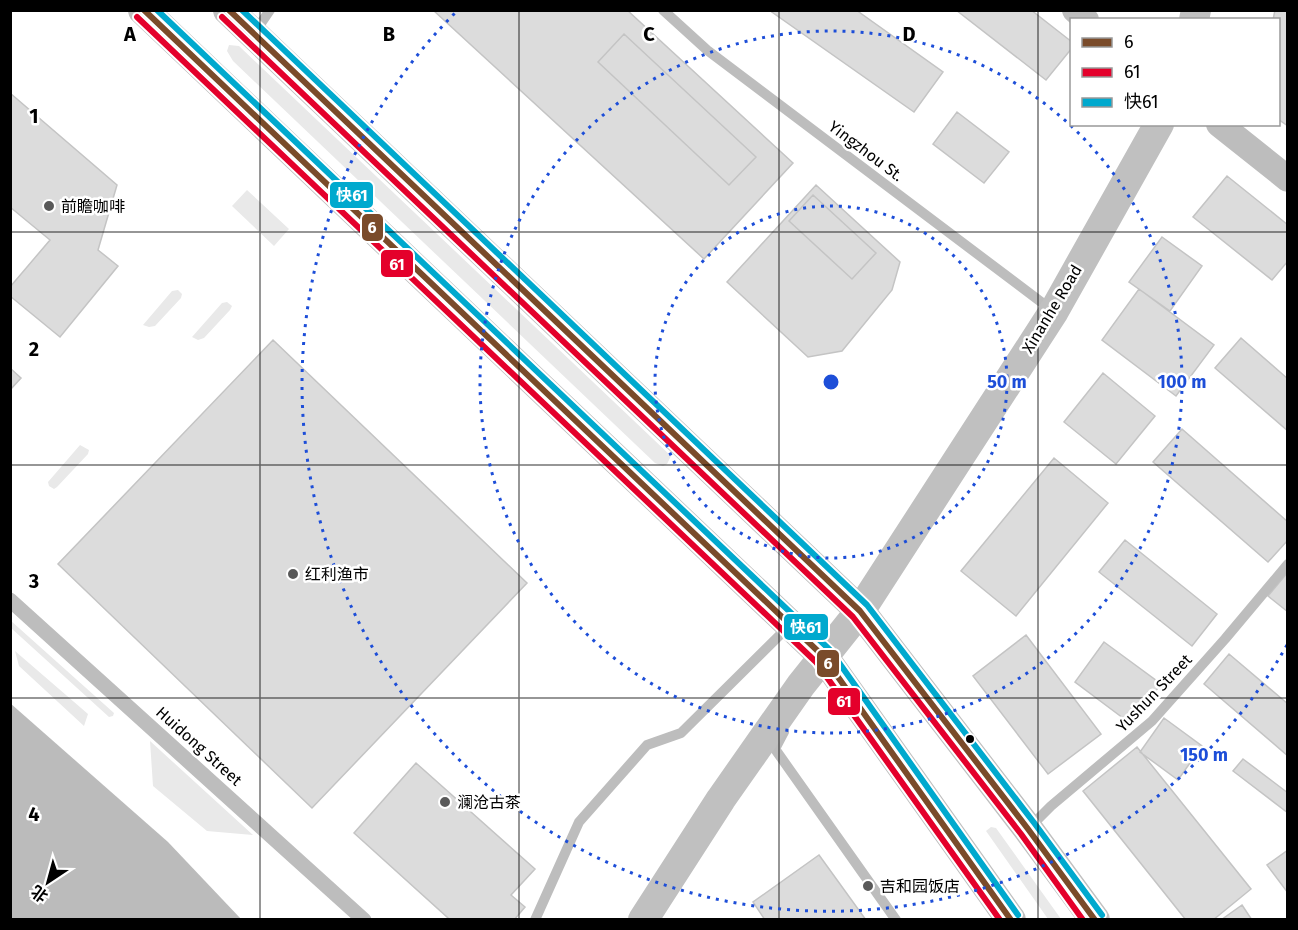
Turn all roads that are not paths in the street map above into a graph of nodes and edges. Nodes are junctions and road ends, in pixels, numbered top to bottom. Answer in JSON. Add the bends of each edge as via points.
{"nodes":[{"id":1,"x":143,"y":10,"type":"edge"},
{"id":2,"x":228,"y":10,"type":"edge"},
{"id":3,"x":270,"y":10,"type":"edge"},
{"id":4,"x":663,"y":10,"type":"edge"},
{"id":5,"x":253,"y":35,"type":"junction"},
{"id":6,"x":1158,"y":126,"type":"edge"},
{"id":7,"x":1221,"y":126,"type":"edge"},
{"id":8,"x":1287,"y":179,"type":"edge"},
{"id":9,"x":1054,"y":311,"type":"junction"},
{"id":10,"x":1287,"y":564,"type":"edge"},
{"id":11,"x":10,"y":600,"type":"edge"},
{"id":12,"x":860,"y":611,"type":"junction"},
{"id":13,"x":791,"y":625,"type":"junction"},
{"id":14,"x":823,"y":656,"type":"junction"},
{"id":15,"x":1028,"y":829,"type":"junction"},
{"id":16,"x":364,"y":920,"type":"edge"},
{"id":17,"x":535,"y":920,"type":"edge"},
{"id":18,"x":643,"y":920,"type":"edge"},
{"id":19,"x":896,"y":920,"type":"edge"},
{"id":20,"x":1011,"y":920,"type":"edge"},
{"id":21,"x":1095,"y":920,"type":"edge"}],
"edges":[{"from":1,"to":13,"type":"main road"},
{"from":2,"to":5,"type":"main road"},
{"from":3,"to":5,"type":"lane"},
{"from":4,"to":9,"type":"lane","name":"Yingzhou St.","via":[[707,50]]},
{"from":5,"to":12,"type":"main road"},
{"from":6,"to":9,"type":"main road","name":"Xinanhe Road"},
{"from":7,"to":8,"type":"street"},
{"from":9,"to":12,"type":"main road","name":"Xinanhe Road"},
{"from":10,"to":15,"type":"lane","name":"Yushun Street","via":[[1152,721]]},
{"from":11,"to":16,"type":"street","name":"Huidong Street"},
{"from":12,"to":14,"type":"main road","name":"Xinanhe Road"},
{"from":12,"to":15,"type":"main road"},
{"from":13,"to":14,"type":"main road"},
{"from":13,"to":17,"type":"lane","via":[[681,733],[647,745],[579,822]]},
{"from":14,"to":18,"type":"main road","name":"Xinanhe Road","via":[[721,799]]},
{"from":14,"to":19,"type":"lane","via":[[776,749]]},
{"from":14,"to":20,"type":"main road"},
{"from":15,"to":21,"type":"main road"}]}
